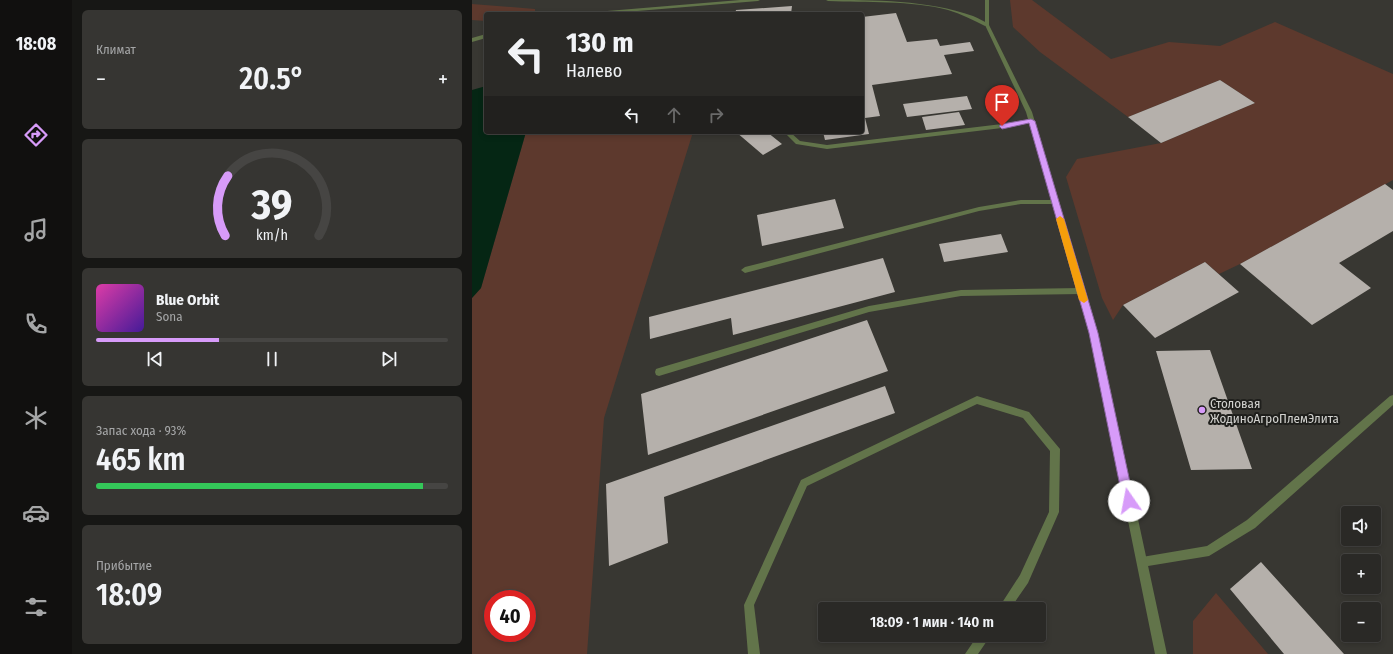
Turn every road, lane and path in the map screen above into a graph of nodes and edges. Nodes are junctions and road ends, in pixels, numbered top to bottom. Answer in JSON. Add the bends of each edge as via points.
{"nodes":[{"id":1,"x":758,"y":0,"type":"edge"},
{"id":2,"x":828,"y":0,"type":"edge"},
{"id":3,"x":987,"y":0,"type":"edge"},
{"id":4,"x":608,"y":12,"type":"edge"},
{"id":5,"x":988,"y":25,"type":"junction"},
{"id":6,"x":484,"y":37,"type":"edge"},
{"id":7,"x":472,"y":40,"type":"edge"},
{"id":8,"x":1031,"y":121,"type":"junction"},
{"id":9,"x":790,"y":134,"type":"edge"},
{"id":10,"x":1055,"y":202,"type":"junction"},
{"id":11,"x":745,"y":270,"type":"dead end"},
{"id":12,"x":1081,"y":291,"type":"junction"},
{"id":13,"x":659,"y":372,"type":"dead end"},
{"id":14,"x":1393,"y":399,"type":"edge"},
{"id":15,"x":1142,"y":562,"type":"junction"},
{"id":16,"x":1008,"y":602,"type":"edge"},
{"id":17,"x":980,"y":642,"type":"edge"},
{"id":18,"x":754,"y":654,"type":"edge"},
{"id":19,"x":971,"y":654,"type":"edge"},
{"id":20,"x":1161,"y":654,"type":"edge"}],
"edges":[{"from":1,"to":4,"type":"street"},
{"from":2,"to":5,"type":"street","via":[[942,7],[959,11]]},
{"from":3,"to":5,"type":"street"},
{"from":5,"to":8,"type":"street"},
{"from":6,"to":7,"type":"street"},
{"from":8,"to":9,"type":"street","via":[[827,147],[798,143]]},
{"from":8,"to":10,"type":"street"},
{"from":10,"to":11,"type":"street","via":[[1021,202],[979,209]]},
{"from":10,"to":12,"type":"street"},
{"from":12,"to":13,"type":"street","via":[[961,293],[869,309]]},
{"from":12,"to":15,"type":"street","via":[[1094,333]]},
{"from":14,"to":15,"type":"street","via":[[1251,524],[1209,551]]},
{"from":15,"to":20,"type":"street"},
{"from":16,"to":18,"type":"street","via":[[1024,579],[1054,512],[1055,449],[1026,415],[977,400],[804,483],[749,605]]},
{"from":17,"to":19,"type":"street"}]}
